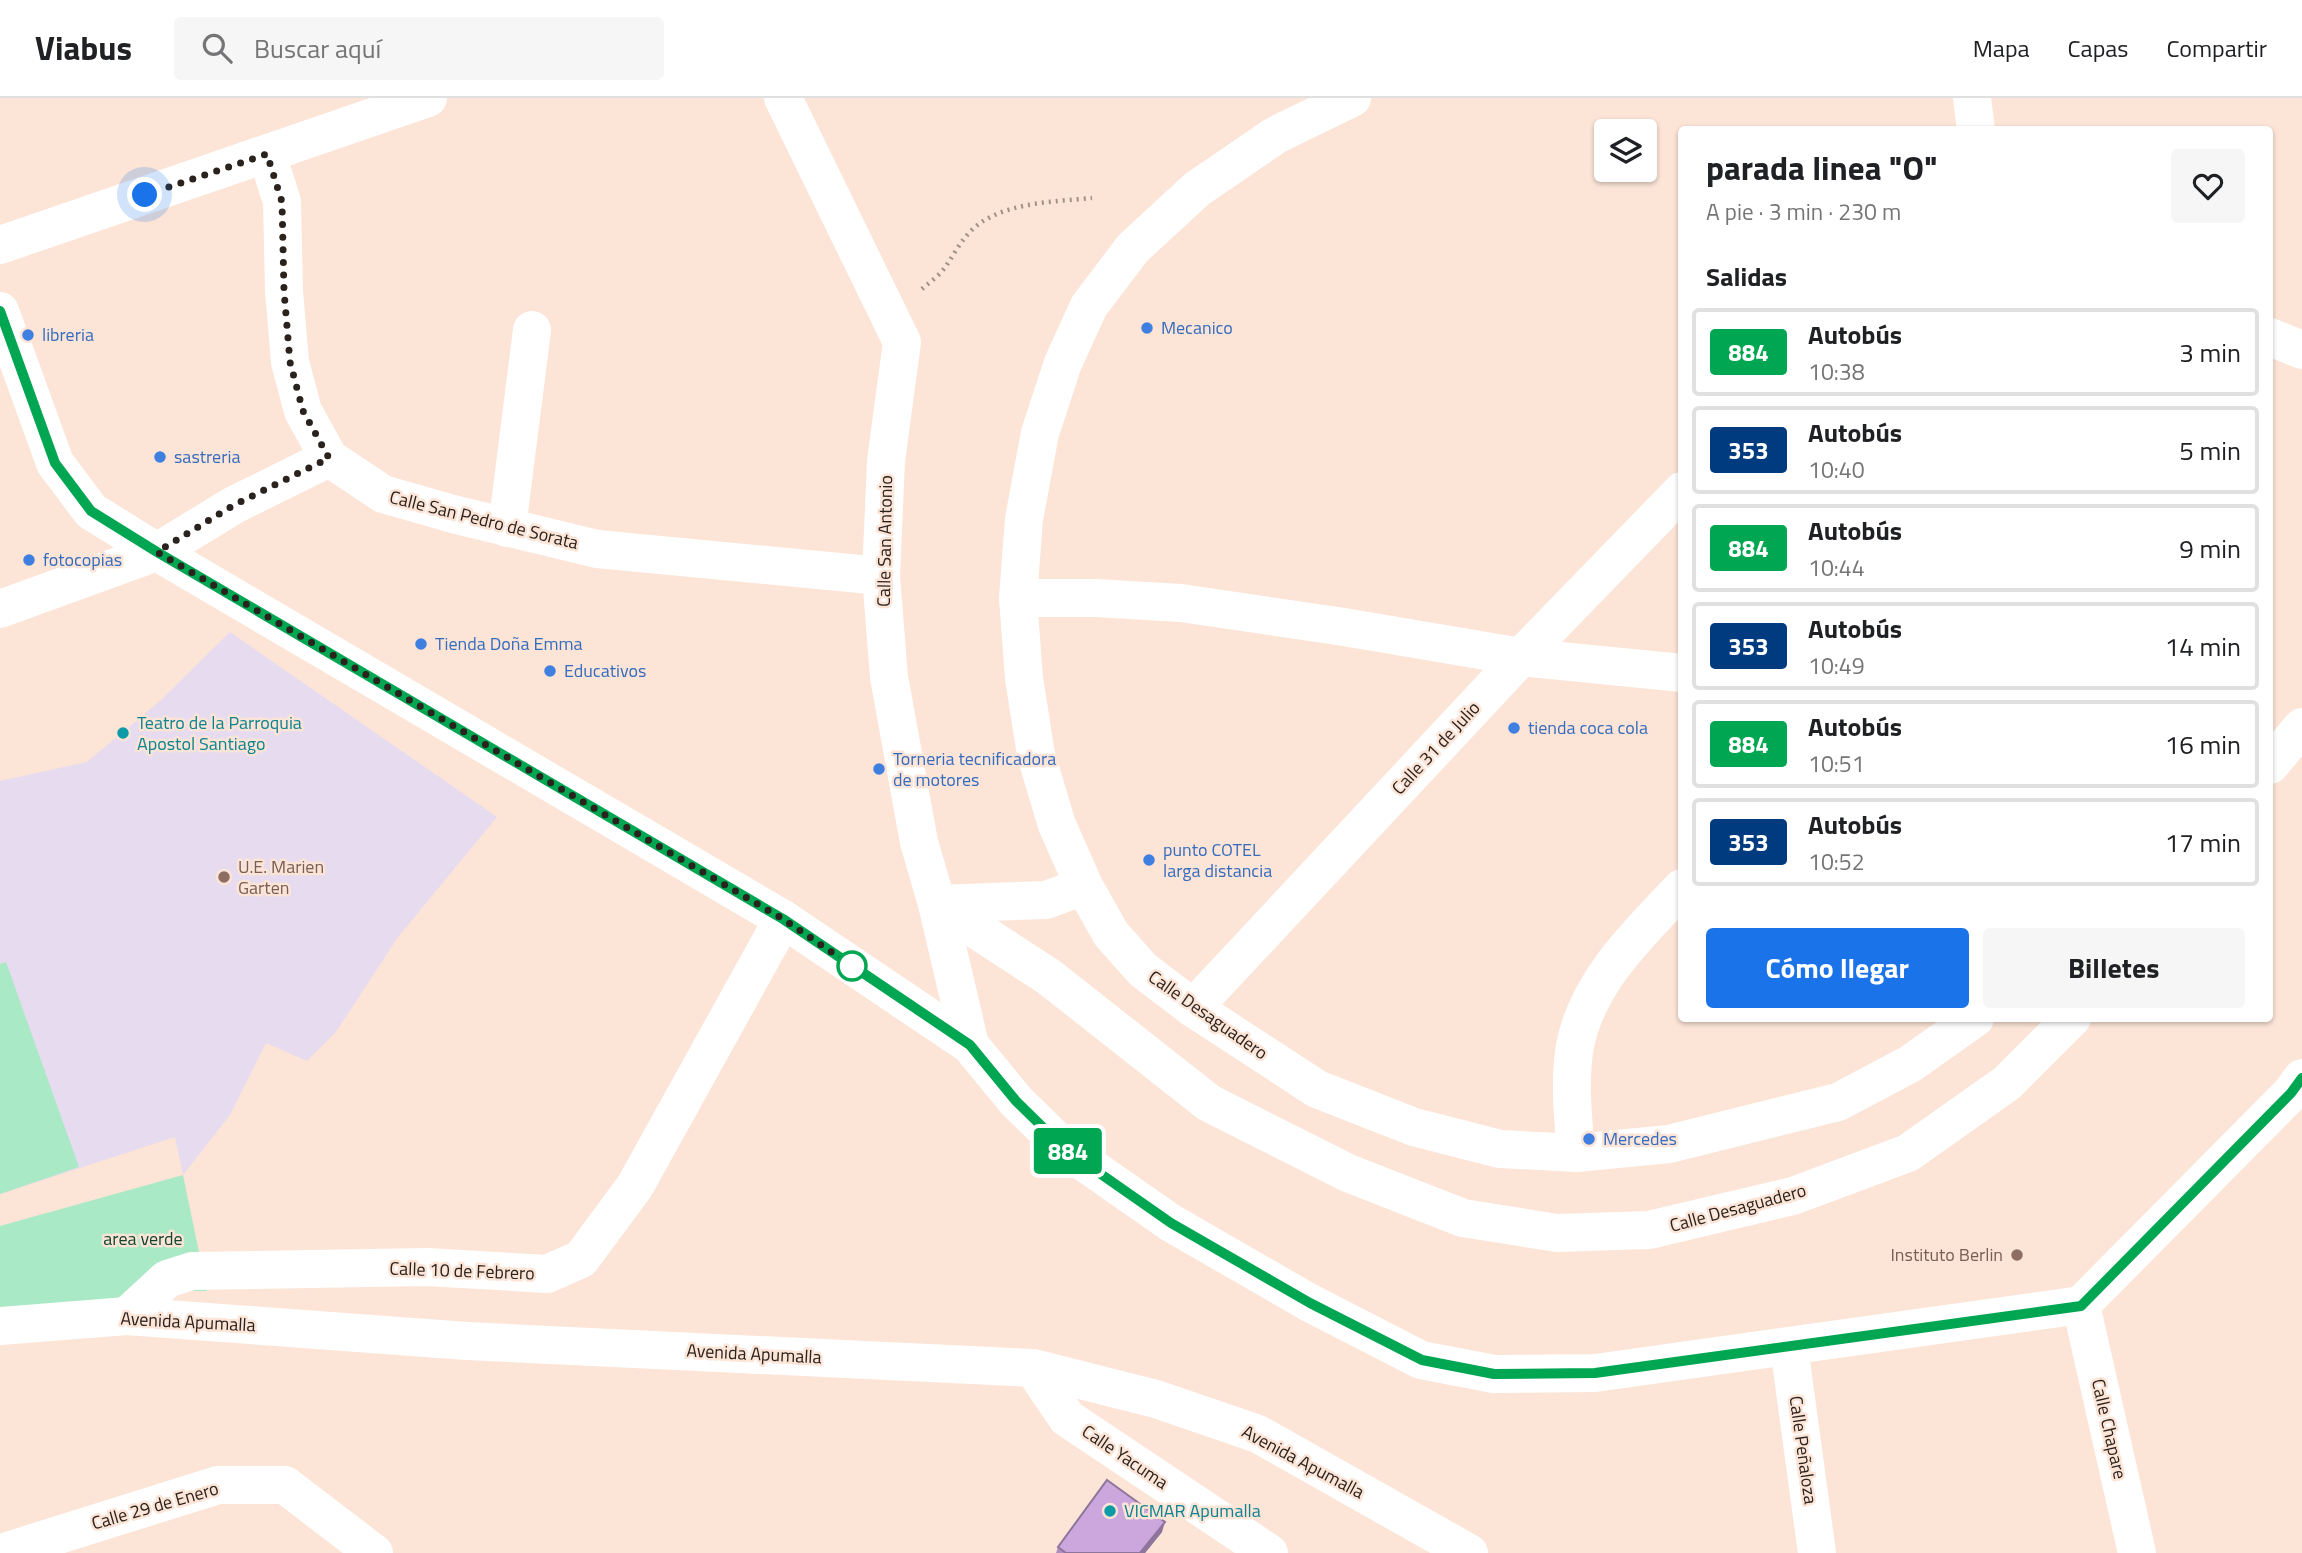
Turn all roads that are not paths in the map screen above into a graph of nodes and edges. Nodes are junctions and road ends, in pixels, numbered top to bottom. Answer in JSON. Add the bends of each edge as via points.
{"nodes":[{"id":1,"x":428,"y":98,"type":"edge"},
{"id":2,"x":783,"y":98,"type":"edge"},
{"id":3,"x":1352,"y":98,"type":"edge"},
{"id":4,"x":1972,"y":98,"type":"edge"},
{"id":5,"x":1976,"y":126,"type":"edge"},
{"id":6,"x":267,"y":154,"type":"junction"},
{"id":7,"x":0,"y":245,"type":"edge"},
{"id":8,"x":0,"y":311,"type":"edge"},
{"id":9,"x":532,"y":330,"type":"dead end"},
{"id":10,"x":2273,"y":338,"type":"edge"},
{"id":11,"x":2302,"y":350,"type":"edge"},
{"id":12,"x":329,"y":458,"type":"junction"},
{"id":13,"x":1678,"y":495,"type":"edge"},
{"id":14,"x":507,"y":528,"type":"junction"},
{"id":15,"x":157,"y":552,"type":"junction"},
{"id":16,"x":880,"y":576,"type":"junction"},
{"id":17,"x":1018,"y":598,"type":"junction"},
{"id":18,"x":0,"y":609,"type":"edge"},
{"id":19,"x":1521,"y":657,"type":"junction"},
{"id":20,"x":1678,"y":673,"type":"edge"},
{"id":21,"x":1084,"y":886,"type":"junction"},
{"id":22,"x":1678,"y":892,"type":"edge"},
{"id":23,"x":937,"y":904,"type":"junction"},
{"id":24,"x":783,"y":919,"type":"junction"},
{"id":25,"x":1193,"y":1009,"type":"junction"},
{"id":26,"x":1969,"y":1022,"type":"edge"},
{"id":27,"x":2068,"y":1022,"type":"edge"},
{"id":28,"x":970,"y":1045,"type":"junction"},
{"id":29,"x":2298,"y":1091,"type":"edge"},
{"id":30,"x":1576,"y":1153,"type":"junction"},
{"id":31,"x":2081,"y":1306,"type":"junction"},
{"id":32,"x":127,"y":1316,"type":"junction"},
{"id":33,"x":0,"y":1326,"type":"edge"},
{"id":34,"x":1789,"y":1347,"type":"junction"},
{"id":35,"x":1033,"y":1368,"type":"junction"},
{"id":36,"x":1,"y":1553,"type":"edge"},
{"id":37,"x":374,"y":1553,"type":"edge"},
{"id":38,"x":1269,"y":1553,"type":"edge"},
{"id":39,"x":1469,"y":1553,"type":"edge"},
{"id":40,"x":1817,"y":1553,"type":"edge"},
{"id":41,"x":2137,"y":1553,"type":"edge"}],
"edges":[{"from":1,"to":6,"type":"street"},
{"from":2,"to":16,"type":"street","name":"Calle San Antonio","via":[[902,342],[886,461]]},
{"from":3,"to":17,"type":"street","name":"Calle Desaguadero","via":[[1276,135],[1197,189],[1133,248],[1089,306],[1063,363],[1040,433],[1024,519]]},
{"from":4,"to":5,"type":"street"},
{"from":6,"to":7,"type":"street"},
{"from":6,"to":12,"type":"street","name":"Calle San Pedro de Sorata","via":[[282,202],[290,362],[303,411]]},
{"from":8,"to":15,"type":"street","via":[[55,463],[91,511]]},
{"from":9,"to":14,"type":"street"},
{"from":10,"to":11,"type":"street"},
{"from":12,"to":14,"type":"street","name":"Calle San Pedro de Sorata","via":[[383,495]]},
{"from":12,"to":15,"type":"street","via":[[234,505]]},
{"from":13,"to":19,"type":"street","name":"Calle 31 de Julio"},
{"from":14,"to":16,"type":"street","name":"Calle San Pedro de Sorata","via":[[597,549]]},
{"from":15,"to":18,"type":"street"},
{"from":15,"to":24,"type":"street"},
{"from":16,"to":23,"type":"street","name":"Calle San Antonio","via":[[889,677],[919,842]]},
{"from":17,"to":19,"type":"street","via":[[1181,603]]},
{"from":17,"to":21,"type":"street","name":"Calle Desaguadero","via":[[1036,755],[1057,825]]},
{"from":19,"to":20,"type":"street"},
{"from":19,"to":25,"type":"street","name":"Calle 31 de Julio"},
{"from":21,"to":23,"type":"street","via":[[1046,900]]},
{"from":21,"to":25,"type":"street","name":"Calle Desaguadero","via":[[1111,934],[1143,970]]},
{"from":22,"to":30,"type":"street","via":[[1631,943],[1584,1015],[1575,1047],[1572,1098]]},
{"from":23,"to":27,"type":"street","name":"Calle Desaguadero","via":[[1049,977],[1209,1102],[1348,1172],[1463,1218],[1557,1233],[1649,1230],[1793,1196],[1908,1153],[2007,1083]]},
{"from":23,"to":28,"type":"street","name":"Calle San Antonio"},
{"from":24,"to":28,"type":"street"},
{"from":24,"to":32,"type":"street","name":"Calle 10 de Febrero","via":[[635,1186],[581,1259],[547,1274],[427,1267],[192,1271],[167,1279]]},
{"from":25,"to":30,"type":"street","name":"Calle Desaguadero","via":[[1317,1089],[1414,1127],[1500,1149]]},
{"from":26,"to":30,"type":"street","name":"Calle Desaguadero","via":[[1910,1064],[1838,1102],[1669,1144]]},
{"from":28,"to":34,"type":"street","via":[[1016,1101],[1065,1149],[1171,1223],[1310,1303],[1422,1360],[1494,1374],[1595,1373]]},
{"from":29,"to":31,"type":"street"},
{"from":31,"to":34,"type":"street"},
{"from":31,"to":41,"type":"street","name":"Calle Chapare"},
{"from":32,"to":33,"type":"street","name":"Avenida Apumalla"},
{"from":32,"to":35,"type":"street","name":"Avenida Apumalla","via":[[467,1341]]},
{"from":34,"to":40,"type":"street","name":"Calle Peñaloza"},
{"from":35,"to":38,"type":"street","name":"Calle Yacuma","via":[[1067,1418]]},
{"from":35,"to":39,"type":"street","name":"Avenida Apumalla","via":[[1156,1399],[1258,1434]]},
{"from":36,"to":37,"type":"street","name":"Calle 29 de Enero","via":[[218,1485],[285,1485]]}]}
